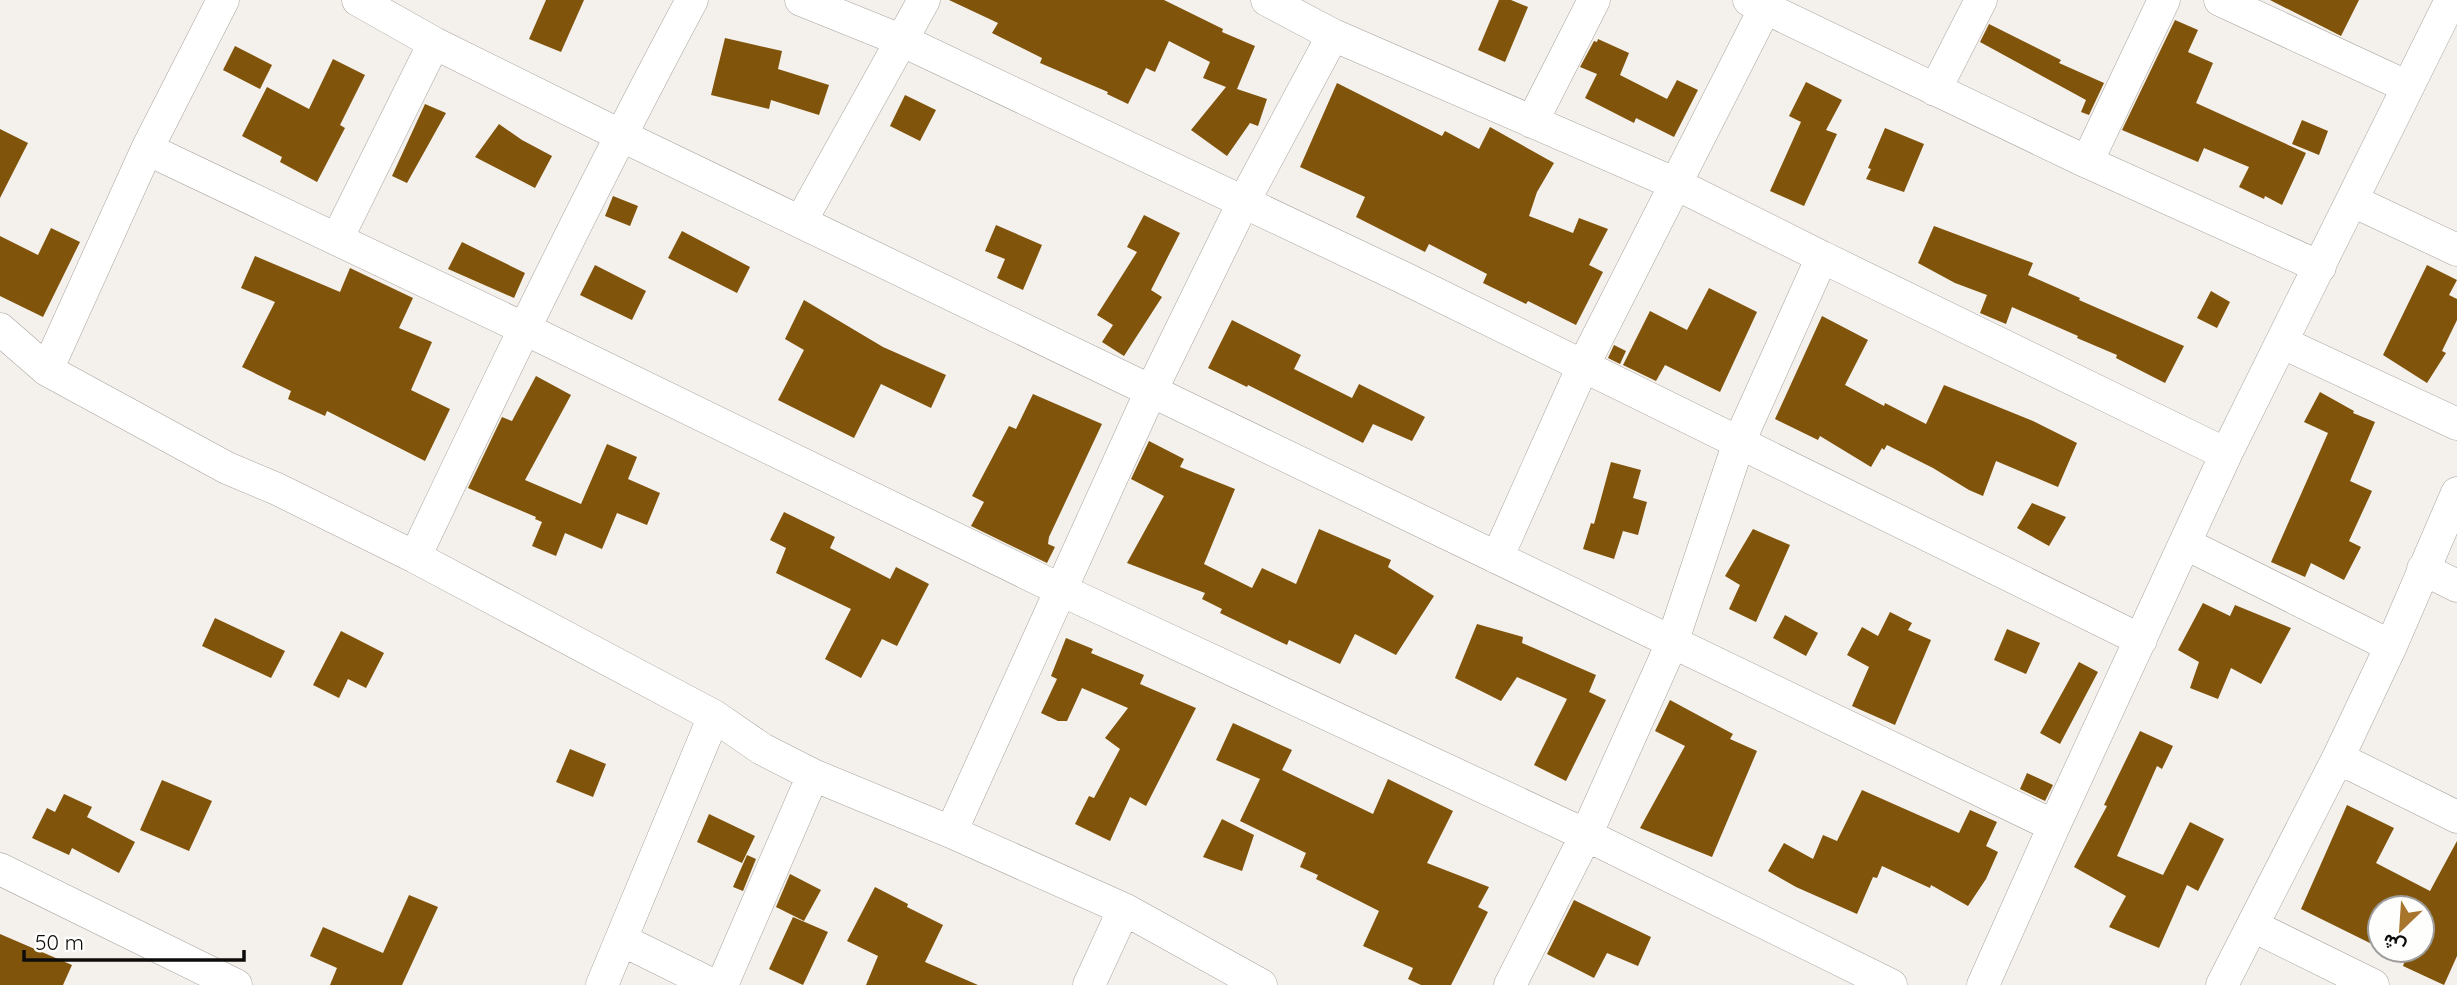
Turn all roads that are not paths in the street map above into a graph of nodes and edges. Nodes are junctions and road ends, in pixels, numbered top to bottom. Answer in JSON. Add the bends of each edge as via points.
{"nodes":[{"id":1,"x":223,"y":0,"type":"edge"},
{"id":2,"x":358,"y":0,"type":"edge"},
{"id":3,"x":692,"y":0,"type":"edge"},
{"id":4,"x":801,"y":0,"type":"edge"},
{"id":5,"x":924,"y":0,"type":"edge"},
{"id":6,"x":1266,"y":0,"type":"edge"},
{"id":7,"x":1594,"y":0,"type":"edge"},
{"id":8,"x":1981,"y":0,"type":"edge"},
{"id":9,"x":2164,"y":0,"type":"edge"},
{"id":10,"x":2220,"y":0,"type":"edge"},
{"id":11,"x":2451,"y":0,"type":"edge"},
{"id":12,"x":1757,"y":4,"type":"edge"},
{"id":13,"x":398,"y":11,"type":"edge"},
{"id":14,"x":1333,"y":35,"type":"junction"},
{"id":15,"x":903,"y":41,"type":"junction"},
{"id":16,"x":434,"y":43,"type":"junction"},
{"id":17,"x":2408,"y":87,"type":"junction"},
{"id":18,"x":1935,"y":89,"type":"junction"},
{"id":19,"x":1532,"y":122,"type":"junction"},
{"id":20,"x":620,"y":135,"type":"junction"},
{"id":21,"x":148,"y":149,"type":"junction"},
{"id":22,"x":2087,"y":162,"type":"junction"},
{"id":23,"x":1676,"y":184,"type":"junction"},
{"id":24,"x":2353,"y":201,"type":"junction"},
{"id":25,"x":1243,"y":203,"type":"junction"},
{"id":26,"x":801,"y":221,"type":"junction"},
{"id":27,"x":337,"y":239,"type":"junction"},
{"id":28,"x":2457,"y":250,"type":"edge"},
{"id":29,"x":1822,"y":257,"type":"junction"},
{"id":30,"x":2320,"y":267,"type":"junction"},
{"id":31,"x":523,"y":328,"type":"junction"},
{"id":32,"x":0,"y":329,"type":"edge"},
{"id":33,"x":2283,"y":343,"type":"junction"},
{"id":34,"x":1583,"y":366,"type":"junction"},
{"id":35,"x":47,"y":370,"type":"junction"},
{"id":36,"x":1151,"y":391,"type":"junction"},
{"id":37,"x":2457,"y":424,"type":"edge"},
{"id":38,"x":1739,"y":442,"type":"junction"},
{"id":39,"x":2226,"y":454,"type":"junction"},
{"id":40,"x":2457,"y":493,"type":"edge"},
{"id":41,"x":2186,"y":544,"type":"junction"},
{"id":42,"x":415,"y":556,"type":"junction"},
{"id":43,"x":1497,"y":558,"type":"junction"},
{"id":44,"x":2423,"y":569,"type":"junction"},
{"id":45,"x":2457,"y":586,"type":"edge"},
{"id":46,"x":1061,"y":590,"type":"junction"},
{"id":47,"x":2141,"y":640,"type":"junction"},
{"id":48,"x":1672,"y":643,"type":"junction"},
{"id":49,"x":2391,"y":646,"type":"junction"},
{"id":50,"x":715,"y":716,"type":"junction"},
{"id":51,"x":2338,"y":758,"type":"junction"},
{"id":52,"x":813,"y":775,"type":"junction"},
{"id":53,"x":2457,"y":817,"type":"edge"},
{"id":54,"x":2054,"y":827,"type":"junction"},
{"id":55,"x":951,"y":832,"type":"junction"},
{"id":56,"x":1586,"y":835,"type":"junction"},
{"id":57,"x":0,"y":869,"type":"edge"},
{"id":58,"x":1124,"y":909,"type":"junction"},
{"id":59,"x":2253,"y":926,"type":"junction"},
{"id":60,"x":622,"y":940,"type":"junction"},
{"id":61,"x":236,"y":985,"type":"edge"},
{"id":62,"x":602,"y":985,"type":"edge"},
{"id":63,"x":713,"y":985,"type":"edge"},
{"id":64,"x":722,"y":985,"type":"edge"},
{"id":65,"x":1089,"y":985,"type":"edge"},
{"id":66,"x":1261,"y":985,"type":"edge"},
{"id":67,"x":1510,"y":985,"type":"edge"},
{"id":68,"x":1891,"y":985,"type":"edge"},
{"id":69,"x":1983,"y":985,"type":"edge"},
{"id":70,"x":2222,"y":985,"type":"edge"},
{"id":71,"x":2373,"y":985,"type":"edge"}],
"edges":[{"from":1,"to":21,"type":"street"},
{"from":2,"to":13,"type":"street"},
{"from":3,"to":20,"type":"street"},
{"from":4,"to":15,"type":"street"},
{"from":5,"to":15,"type":"street"},
{"from":6,"to":14,"type":"street"},
{"from":7,"to":19,"type":"street"},
{"from":8,"to":18,"type":"street"},
{"from":9,"to":22,"type":"street"},
{"from":10,"to":17,"type":"street"},
{"from":11,"to":17,"type":"street"},
{"from":12,"to":18,"type":"street"},
{"from":12,"to":23,"type":"street"},
{"from":13,"to":16,"type":"street"},
{"from":14,"to":19,"type":"street"},
{"from":14,"to":25,"type":"street"},
{"from":15,"to":25,"type":"street"},
{"from":15,"to":26,"type":"street"},
{"from":16,"to":20,"type":"street"},
{"from":16,"to":27,"type":"street"},
{"from":17,"to":24,"type":"street"},
{"from":18,"to":22,"type":"street"},
{"from":19,"to":23,"type":"street"},
{"from":20,"to":26,"type":"street"},
{"from":20,"to":31,"type":"street"},
{"from":21,"to":27,"type":"street"},
{"from":21,"to":35,"type":"street"},
{"from":22,"to":30,"type":"street"},
{"from":23,"to":29,"type":"street"},
{"from":23,"to":34,"type":"street"},
{"from":24,"to":28,"type":"street"},
{"from":24,"to":30,"type":"street"},
{"from":25,"to":34,"type":"street"},
{"from":25,"to":36,"type":"street"},
{"from":26,"to":36,"type":"street"},
{"from":27,"to":31,"type":"street"},
{"from":29,"to":38,"type":"street"},
{"from":29,"to":39,"type":"street"},
{"from":30,"to":33,"type":"street"},
{"from":31,"to":42,"type":"street"},
{"from":31,"to":46,"type":"street"},
{"from":32,"to":35,"type":"street"},
{"from":33,"to":37,"type":"street"},
{"from":33,"to":39,"type":"street"},
{"from":34,"to":38,"type":"street"},
{"from":34,"to":43,"type":"street"},
{"from":35,"to":42,"type":"street","via":[[227,468]]},
{"from":36,"to":43,"type":"street"},
{"from":36,"to":46,"type":"street"},
{"from":38,"to":47,"type":"street"},
{"from":38,"to":48,"type":"street"},
{"from":39,"to":41,"type":"street"},
{"from":40,"to":44,"type":"street"},
{"from":41,"to":47,"type":"street"},
{"from":41,"to":49,"type":"street"},
{"from":42,"to":50,"type":"street"},
{"from":43,"to":48,"type":"street"},
{"from":44,"to":45,"type":"street"},
{"from":44,"to":49,"type":"street"},
{"from":46,"to":55,"type":"street"},
{"from":46,"to":56,"type":"street"},
{"from":47,"to":54,"type":"street"},
{"from":48,"to":54,"type":"street"},
{"from":48,"to":56,"type":"street"},
{"from":49,"to":51,"type":"street"},
{"from":50,"to":52,"type":"street"},
{"from":50,"to":60,"type":"street"},
{"from":51,"to":53,"type":"street"},
{"from":51,"to":59,"type":"street"},
{"from":52,"to":55,"type":"street"},
{"from":52,"to":64,"type":"street"},
{"from":54,"to":69,"type":"street"},
{"from":55,"to":58,"type":"street"},
{"from":56,"to":67,"type":"street"},
{"from":56,"to":68,"type":"street"},
{"from":57,"to":61,"type":"street"},
{"from":58,"to":65,"type":"street"},
{"from":58,"to":66,"type":"street"},
{"from":59,"to":70,"type":"street"},
{"from":59,"to":71,"type":"street"},
{"from":60,"to":62,"type":"street"},
{"from":60,"to":63,"type":"street"}]}
